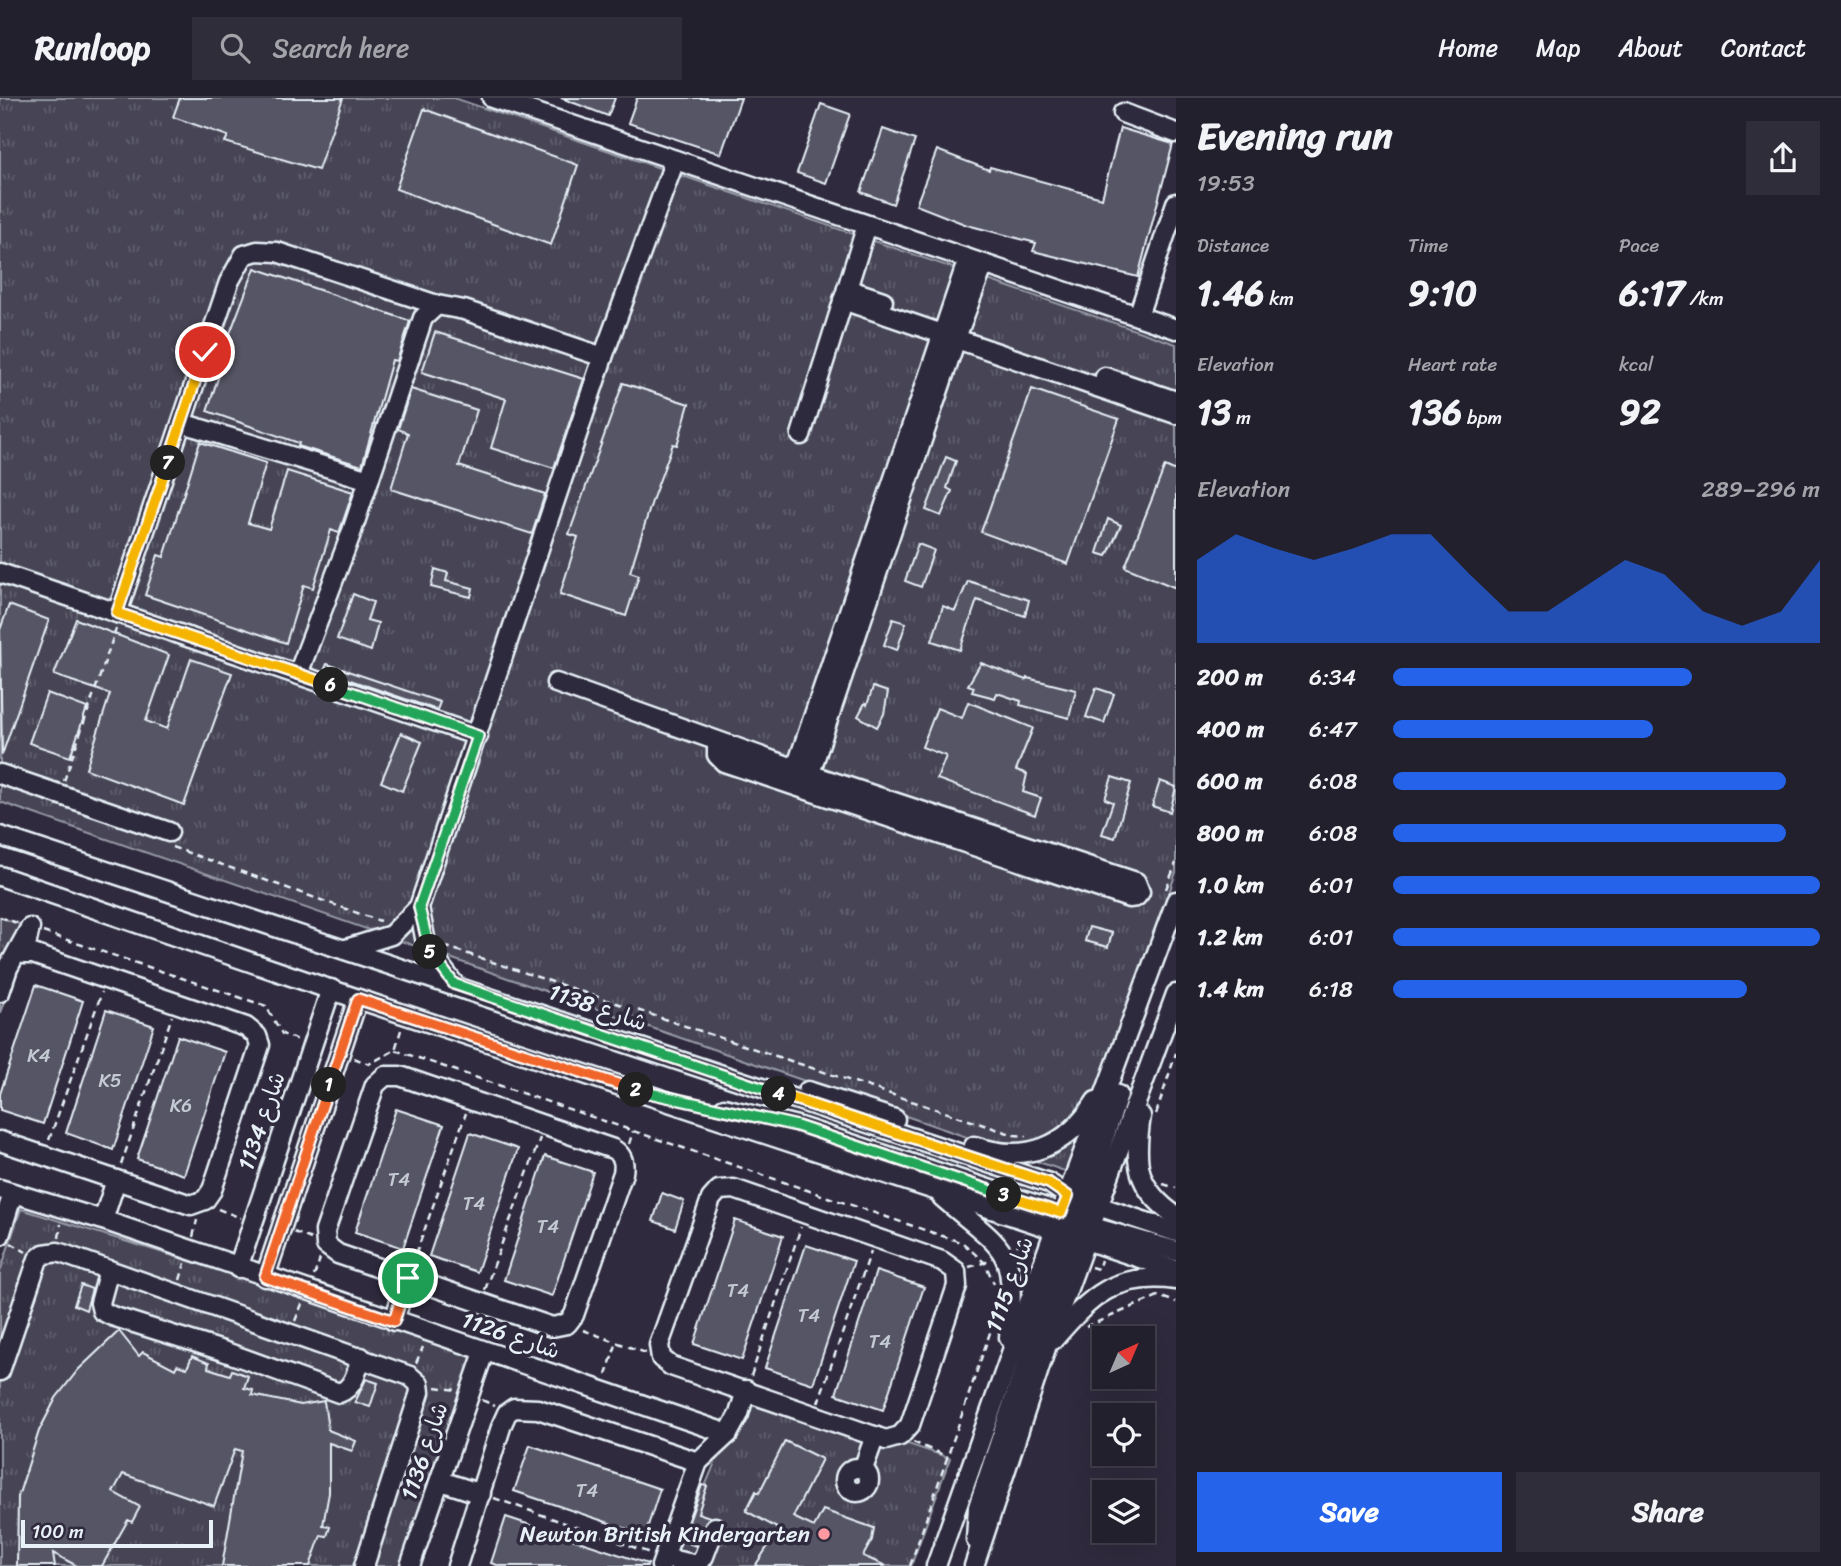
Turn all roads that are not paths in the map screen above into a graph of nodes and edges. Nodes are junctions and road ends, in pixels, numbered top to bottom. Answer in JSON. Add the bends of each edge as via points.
{"nodes":[{"id":1,"x":492,"y":98,"type":"edge"},
{"id":2,"x":1123,"y":113,"type":"dead end"},
{"id":3,"x":1176,"y":133,"type":"edge"},
{"id":4,"x":674,"y":160,"type":"junction"},
{"id":5,"x":1176,"y":203,"type":"edge"},
{"id":6,"x":867,"y":225,"type":"junction"},
{"id":7,"x":976,"y":261,"type":"junction"},
{"id":8,"x":845,"y":295,"type":"junction"},
{"id":9,"x":437,"y":305,"type":"junction"},
{"id":10,"x":1138,"y":316,"type":"junction"},
{"id":11,"x":1176,"y":329,"type":"edge"},
{"id":12,"x":951,"y":330,"type":"junction"},
{"id":13,"x":603,"y":357,"type":"junction"},
{"id":14,"x":1176,"y":401,"type":"edge"},
{"id":15,"x":1176,"y":414,"type":"edge"},
{"id":16,"x":182,"y":422,"type":"junction"},
{"id":17,"x":802,"y":435,"type":"dead end"},
{"id":18,"x":369,"y":480,"type":"junction"},
{"id":19,"x":0,"y":573,"type":"edge"},
{"id":20,"x":117,"y":613,"type":"junction"},
{"id":21,"x":298,"y":674,"type":"junction"},
{"id":22,"x":556,"y":683,"type":"dead end"},
{"id":23,"x":478,"y":736,"type":"junction"},
{"id":24,"x":0,"y":774,"type":"edge"},
{"id":25,"x":800,"y":779,"type":"junction"},
{"id":26,"x":0,"y":836,"type":"edge"},
{"id":27,"x":169,"y":839,"type":"road end"},
{"id":28,"x":0,"y":876,"type":"edge"},
{"id":29,"x":1171,"y":902,"type":"edge"},
{"id":30,"x":419,"y":907,"type":"junction"},
{"id":31,"x":346,"y":949,"type":"junction"},
{"id":32,"x":454,"y":984,"type":"junction"},
{"id":33,"x":331,"y":989,"type":"junction"},
{"id":34,"x":0,"y":992,"type":"edge"},
{"id":35,"x":1176,"y":994,"type":"edge"},
{"id":36,"x":358,"y":999,"type":"junction"},
{"id":37,"x":1113,"y":1074,"type":"junction"},
{"id":38,"x":1145,"y":1081,"type":"junction"},
{"id":39,"x":747,"y":1083,"type":"junction"},
{"id":40,"x":659,"y":1097,"type":"junction"},
{"id":41,"x":0,"y":1140,"type":"edge"},
{"id":42,"x":116,"y":1180,"type":"junction"},
{"id":43,"x":6,"y":1191,"type":"edge"},
{"id":44,"x":935,"y":1191,"type":"junction"},
{"id":45,"x":1099,"y":1206,"type":"junction"},
{"id":46,"x":1176,"y":1216,"type":"edge"},
{"id":47,"x":1075,"y":1219,"type":"junction"},
{"id":48,"x":103,"y":1220,"type":"junction"},
{"id":49,"x":1176,"y":1232,"type":"edge"},
{"id":50,"x":5,"y":1238,"type":"edge"},
{"id":51,"x":1176,"y":1251,"type":"edge"},
{"id":52,"x":238,"y":1268,"type":"junction"},
{"id":53,"x":108,"y":1270,"type":"junction"},
{"id":54,"x":1176,"y":1270,"type":"edge"},
{"id":55,"x":265,"y":1277,"type":"junction"},
{"id":56,"x":408,"y":1278,"type":"junction"},
{"id":57,"x":1176,"y":1280,"type":"edge"},
{"id":58,"x":394,"y":1321,"type":"junction"},
{"id":59,"x":1046,"y":1348,"type":"junction"},
{"id":60,"x":484,"y":1352,"type":"junction"},
{"id":61,"x":361,"y":1357,"type":"junction"},
{"id":62,"x":1007,"y":1363,"type":"junction"},
{"id":63,"x":0,"y":1371,"type":"edge"},
{"id":64,"x":746,"y":1390,"type":"junction"},
{"id":65,"x":728,"y":1434,"type":"junction"},
{"id":66,"x":875,"y":1436,"type":"junction"},
{"id":67,"x":698,"y":1462,"type":"junction"},
{"id":68,"x":863,"y":1469,"type":"dead end"},
{"id":69,"x":441,"y":1481,"type":"junction"},
{"id":70,"x":481,"y":1494,"type":"junction"},
{"id":71,"x":715,"y":1527,"type":"dead end"},
{"id":72,"x":662,"y":1562,"type":"edge"},
{"id":73,"x":364,"y":1566,"type":"edge"},
{"id":74,"x":410,"y":1566,"type":"edge"},
{"id":75,"x":457,"y":1566,"type":"edge"},
{"id":76,"x":936,"y":1566,"type":"edge"},
{"id":77,"x":974,"y":1566,"type":"edge"}],
"edges":[{"from":1,"to":4,"type":"street"},
{"from":2,"to":3,"type":"street"},
{"from":4,"to":6,"type":"street"},
{"from":4,"to":13,"type":"street"},
{"from":5,"to":10,"type":"street"},
{"from":6,"to":7,"type":"street"},
{"from":6,"to":8,"type":"street"},
{"from":7,"to":10,"type":"street"},
{"from":7,"to":12,"type":"street"},
{"from":8,"to":12,"type":"street"},
{"from":8,"to":17,"type":"street"},
{"from":9,"to":13,"type":"street"},
{"from":9,"to":16,"type":"street","via":[[276,253],[257,242],[243,243],[234,254],[229,282]]},
{"from":9,"to":18,"type":"street","via":[[423,318]]},
{"from":10,"to":11,"type":"street"},
{"from":12,"to":14,"type":"street"},
{"from":12,"to":15,"type":"street"},
{"from":12,"to":25,"type":"street"},
{"from":13,"to":23,"type":"street"},
{"from":16,"to":18,"type":"street"},
{"from":16,"to":20,"type":"street"},
{"from":18,"to":21,"type":"street"},
{"from":19,"to":20,"type":"street"},
{"from":20,"to":21,"type":"street"},
{"from":21,"to":23,"type":"street"},
{"from":22,"to":25,"type":"street","via":[[717,741],[721,761]]},
{"from":23,"to":30,"type":"street"},
{"from":24,"to":27,"type":"street"},
{"from":25,"to":25,"type":"street","via":[[1129,898],[1140,892],[1136,883]]},
{"from":26,"to":31,"type":"street","name":"شارع 1138"},
{"from":28,"to":33,"type":"street","name":"شارع 1138"},
{"from":29,"to":37,"type":"street","name":"شارع 1115"},
{"from":29,"to":47,"type":"street","via":[[1166,961]]},
{"from":30,"to":31,"type":"street","via":[[391,936]]},
{"from":30,"to":32,"type":"street","via":[[427,948]]},
{"from":31,"to":32,"type":"street","name":"شارع 1138"},
{"from":32,"to":39,"type":"street","name":"شارع 1138"},
{"from":33,"to":36,"type":"street","name":"شارع 1138"},
{"from":33,"to":52,"type":"street","name":"شارع 1134"},
{"from":34,"to":42,"type":"street","via":[[30,928],[24,954],[246,1027],[259,1041],[205,1200],[191,1205]]},
{"from":35,"to":38,"type":"street","name":"شارع 1115"},
{"from":36,"to":40,"type":"street","name":"شارع 1138"},
{"from":36,"to":55,"type":"street"},
{"from":37,"to":39,"type":"street","via":[[1069,1135],[1011,1154],[990,1152],[770,1080]]},
{"from":37,"to":47,"type":"street","name":"شارع 1115"},
{"from":38,"to":45,"type":"street","name":"شارع 1115"},
{"from":38,"to":46,"type":"street","via":[[1137,1165],[1147,1189]]},
{"from":39,"to":47,"type":"street","name":"شارع 1138","via":[[1049,1183]]},
{"from":40,"to":44,"type":"street","name":"شارع 1138"},
{"from":40,"to":47,"type":"street","via":[[797,1126]]},
{"from":41,"to":42,"type":"street"},
{"from":42,"to":48,"type":"street"},
{"from":43,"to":48,"type":"street","name":"شارع 1126"},
{"from":43,"to":50,"type":"street"},
{"from":44,"to":47,"type":"street","name":"شارع 1138"},
{"from":44,"to":62,"type":"street","via":[[982,1228],[1005,1255],[1013,1293]]},
{"from":45,"to":47,"type":"street","name":"شارع 1115"},
{"from":45,"to":49,"type":"street"},
{"from":47,"to":51,"type":"street"},
{"from":47,"to":54,"type":"street","name":"شارع 1138","via":[[1106,1246]]},
{"from":47,"to":59,"type":"street","name":"شارع 1115","via":[[1078,1262]]},
{"from":47,"to":62,"type":"street","name":"شارع 1115"},
{"from":47,"to":77,"type":"street","via":[[978,1507]]},
{"from":48,"to":52,"type":"street","name":"شارع 1126"},
{"from":52,"to":55,"type":"street","name":"شارع 1126"},
{"from":53,"to":61,"type":"street"},
{"from":53,"to":61,"type":"street","via":[[100,1303],[102,1311],[112,1316],[339,1393],[347,1391]]},
{"from":53,"to":63,"type":"street","via":[[58,1252],[38,1259]]},
{"from":55,"to":58,"type":"street","name":"شارع 1126"},
{"from":56,"to":56,"type":"street","via":[[552,1327],[567,1324],[574,1315],[624,1164],[613,1149],[395,1075],[385,1076],[375,1085],[324,1241],[338,1254]]},
{"from":56,"to":58,"type":"street"},
{"from":57,"to":59,"type":"street","via":[[1131,1279],[1111,1287],[1087,1303]]},
{"from":58,"to":60,"type":"street","name":"شارع 1126"},
{"from":59,"to":77,"type":"street","name":"شارع 1115"},
{"from":60,"to":65,"type":"street","name":"شارع 1126"},
{"from":60,"to":69,"type":"street","name":"شارع 1136"},
{"from":61,"to":73,"type":"street","via":[[410,1376],[420,1392]]},
{"from":62,"to":76,"type":"street","name":"شارع 1115"},
{"from":64,"to":65,"type":"street"},
{"from":64,"to":66,"type":"street"},
{"from":64,"to":66,"type":"street","via":[[671,1366],[662,1358],[659,1345],[716,1193],[734,1189],[950,1264],[958,1278],[910,1425],[891,1440]]},
{"from":65,"to":67,"type":"street"},
{"from":66,"to":68,"type":"street"},
{"from":67,"to":70,"type":"street","via":[[538,1409],[514,1408],[502,1424]]},
{"from":67,"to":72,"type":"street"},
{"from":69,"to":70,"type":"street"},
{"from":69,"to":74,"type":"street","name":"شارع 1136"},
{"from":70,"to":75,"type":"street"},
{"from":71,"to":72,"type":"street","via":[[698,1565]]}]}
